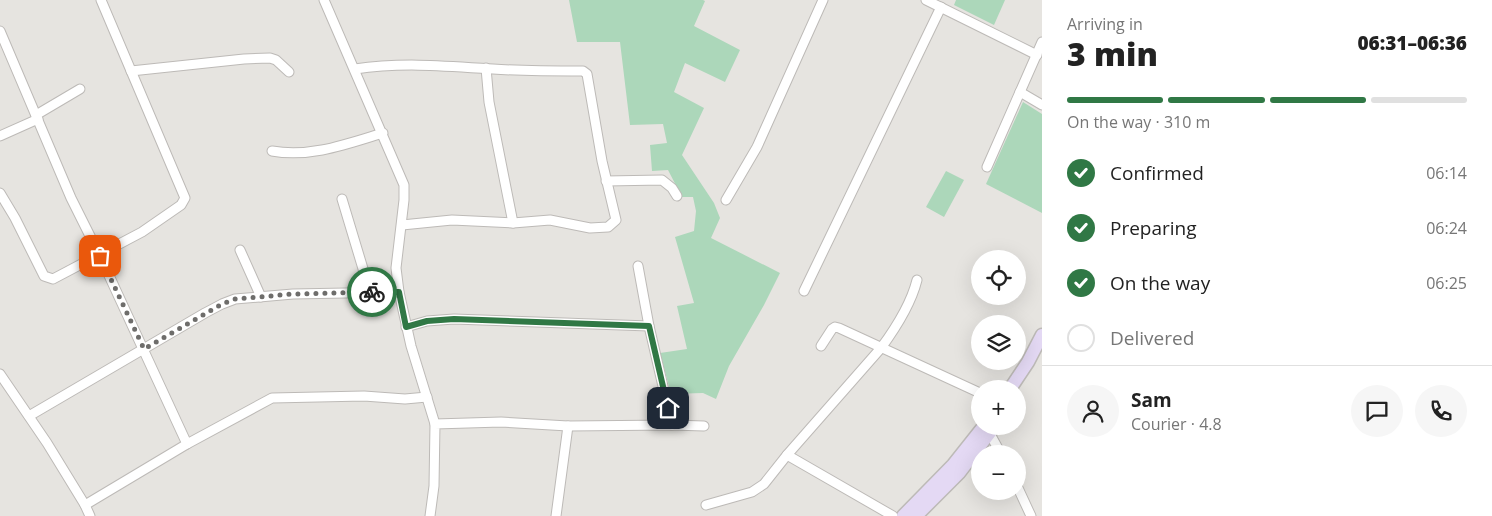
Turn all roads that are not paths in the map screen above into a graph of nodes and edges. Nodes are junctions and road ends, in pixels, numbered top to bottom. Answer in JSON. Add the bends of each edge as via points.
{"nodes":[{"id":1,"x":101,"y":0,"type":"edge"},
{"id":2,"x":324,"y":0,"type":"edge"},
{"id":3,"x":823,"y":0,"type":"edge"},
{"id":4,"x":926,"y":0,"type":"edge"},
{"id":5,"x":941,"y":7,"type":"junction"},
{"id":6,"x":0,"y":31,"type":"edge"},
{"id":7,"x":1042,"y":42,"type":"edge"},
{"id":8,"x":1037,"y":55,"type":"junction"},
{"id":9,"x":486,"y":68,"type":"junction"},
{"id":10,"x":355,"y":69,"type":"junction"},
{"id":11,"x":131,"y":71,"type":"junction"},
{"id":12,"x":290,"y":72,"type":"dead end"},
{"id":13,"x":80,"y":89,"type":"dead end"},
{"id":14,"x":1020,"y":92,"type":"junction"},
{"id":15,"x":1042,"y":106,"type":"edge"},
{"id":16,"x":37,"y":117,"type":"junction"},
{"id":17,"x":383,"y":132,"type":"junction"},
{"id":18,"x":0,"y":136,"type":"edge"},
{"id":19,"x":272,"y":151,"type":"dead end"},
{"id":20,"x":987,"y":167,"type":"dead end"},
{"id":21,"x":606,"y":181,"type":"junction"},
{"id":22,"x":0,"y":193,"type":"edge"},
{"id":23,"x":677,"y":196,"type":"dead end"},
{"id":24,"x":342,"y":199,"type":"dead end"},
{"id":25,"x":726,"y":200,"type":"dead end"},
{"id":26,"x":513,"y":223,"type":"junction"},
{"id":27,"x":402,"y":225,"type":"junction"},
{"id":28,"x":240,"y":250,"type":"dead end"},
{"id":29,"x":100,"y":256,"type":"junction"},
{"id":30,"x":638,"y":266,"type":"dead end"},
{"id":31,"x":917,"y":280,"type":"dead end"},
{"id":32,"x":804,"y":291,"type":"dead end"},
{"id":33,"x":370,"y":292,"type":"junction"},
{"id":34,"x":399,"y":292,"type":"junction"},
{"id":35,"x":261,"y":297,"type":"junction"},
{"id":36,"x":649,"y":326,"type":"junction"},
{"id":37,"x":406,"y":327,"type":"junction"},
{"id":38,"x":1042,"y":335,"type":"edge"},
{"id":39,"x":821,"y":346,"type":"dead end"},
{"id":40,"x":881,"y":348,"type":"junction"},
{"id":41,"x":144,"y":349,"type":"junction"},
{"id":42,"x":1042,"y":353,"type":"edge"},
{"id":43,"x":0,"y":374,"type":"edge"},
{"id":44,"x":1016,"y":380,"type":"edge"},
{"id":45,"x":1026,"y":380,"type":"edge"},
{"id":46,"x":971,"y":389,"type":"edge"},
{"id":47,"x":427,"y":397,"type":"junction"},
{"id":48,"x":29,"y":416,"type":"junction"},
{"id":49,"x":434,"y":424,"type":"junction"},
{"id":50,"x":672,"y":425,"type":"junction"},
{"id":51,"x":568,"y":426,"type":"junction"},
{"id":52,"x":704,"y":426,"type":"dead end"},
{"id":53,"x":984,"y":435,"type":"edge"},
{"id":54,"x":986,"y":435,"type":"edge"},
{"id":55,"x":187,"y":444,"type":"junction"},
{"id":56,"x":787,"y":455,"type":"junction"},
{"id":57,"x":1024,"y":500,"type":"edge"},
{"id":58,"x":85,"y":505,"type":"junction"},
{"id":59,"x":706,"y":505,"type":"dead end"},
{"id":60,"x":90,"y":516,"type":"edge"},
{"id":61,"x":430,"y":516,"type":"edge"},
{"id":62,"x":556,"y":516,"type":"edge"},
{"id":63,"x":894,"y":516,"type":"edge"},
{"id":64,"x":904,"y":516,"type":"edge"},
{"id":65,"x":916,"y":516,"type":"edge"},
{"id":66,"x":1032,"y":516,"type":"edge"}],
"edges":[{"from":1,"to":11,"type":"street"},
{"from":2,"to":10,"type":"street"},
{"from":3,"to":25,"type":"street","via":[[757,147]]},
{"from":4,"to":5,"type":"street"},
{"from":5,"to":8,"type":"street"},
{"from":5,"to":32,"type":"street"},
{"from":6,"to":16,"type":"street"},
{"from":7,"to":8,"type":"street"},
{"from":8,"to":14,"type":"street"},
{"from":9,"to":10,"type":"street","via":[[390,65]]},
{"from":9,"to":21,"type":"street","via":[[582,71],[587,74]]},
{"from":9,"to":26,"type":"street","via":[[489,102]]},
{"from":10,"to":17,"type":"street"},
{"from":11,"to":12,"type":"street","via":[[270,58]]},
{"from":11,"to":29,"type":"street","via":[[185,201],[142,232]]},
{"from":13,"to":16,"type":"street"},
{"from":14,"to":15,"type":"street"},
{"from":14,"to":20,"type":"street"},
{"from":16,"to":18,"type":"street"},
{"from":16,"to":29,"type":"street"},
{"from":17,"to":19,"type":"street","via":[[316,152]]},
{"from":17,"to":27,"type":"street","via":[[404,186]]},
{"from":21,"to":23,"type":"street","via":[[662,180]]},
{"from":21,"to":26,"type":"street","via":[[616,220],[608,227],[590,228],[550,220]]},
{"from":22,"to":29,"type":"street","via":[[44,276],[57,278]]},
{"from":24,"to":33,"type":"street"},
{"from":26,"to":27,"type":"street","via":[[452,220]]},
{"from":27,"to":34,"type":"street","via":[[396,268]]},
{"from":28,"to":35,"type":"street"},
{"from":29,"to":41,"type":"street"},
{"from":30,"to":36,"type":"street"},
{"from":31,"to":40,"type":"street","via":[[892,333]]},
{"from":33,"to":34,"type":"street"},
{"from":33,"to":35,"type":"street"},
{"from":34,"to":37,"type":"street"},
{"from":35,"to":41,"type":"street","via":[[235,299],[222,304]]},
{"from":36,"to":37,"type":"street","via":[[454,319]]},
{"from":36,"to":50,"type":"street"},
{"from":37,"to":47,"type":"street"},
{"from":38,"to":44,"type":"main road"},
{"from":39,"to":40,"type":"street","via":[[835,327]]},
{"from":40,"to":46,"type":"street"},
{"from":40,"to":56,"type":"street"},
{"from":41,"to":48,"type":"street"},
{"from":41,"to":55,"type":"street"},
{"from":42,"to":45,"type":"main road"},
{"from":43,"to":48,"type":"street"},
{"from":47,"to":49,"type":"street"},
{"from":47,"to":55,"type":"street","via":[[272,398]]},
{"from":48,"to":58,"type":"street"},
{"from":49,"to":51,"type":"street","via":[[501,422]]},
{"from":49,"to":61,"type":"street","via":[[434,486]]},
{"from":50,"to":51,"type":"street"},
{"from":50,"to":52,"type":"street"},
{"from":51,"to":62,"type":"street"},
{"from":53,"to":64,"type":"main road"},
{"from":54,"to":65,"type":"main road","via":[[959,473]]},
{"from":55,"to":58,"type":"street"},
{"from":56,"to":59,"type":"street","via":[[764,484],[752,492]]},
{"from":56,"to":63,"type":"street"},
{"from":57,"to":66,"type":"street"},
{"from":58,"to":60,"type":"street"}]}
